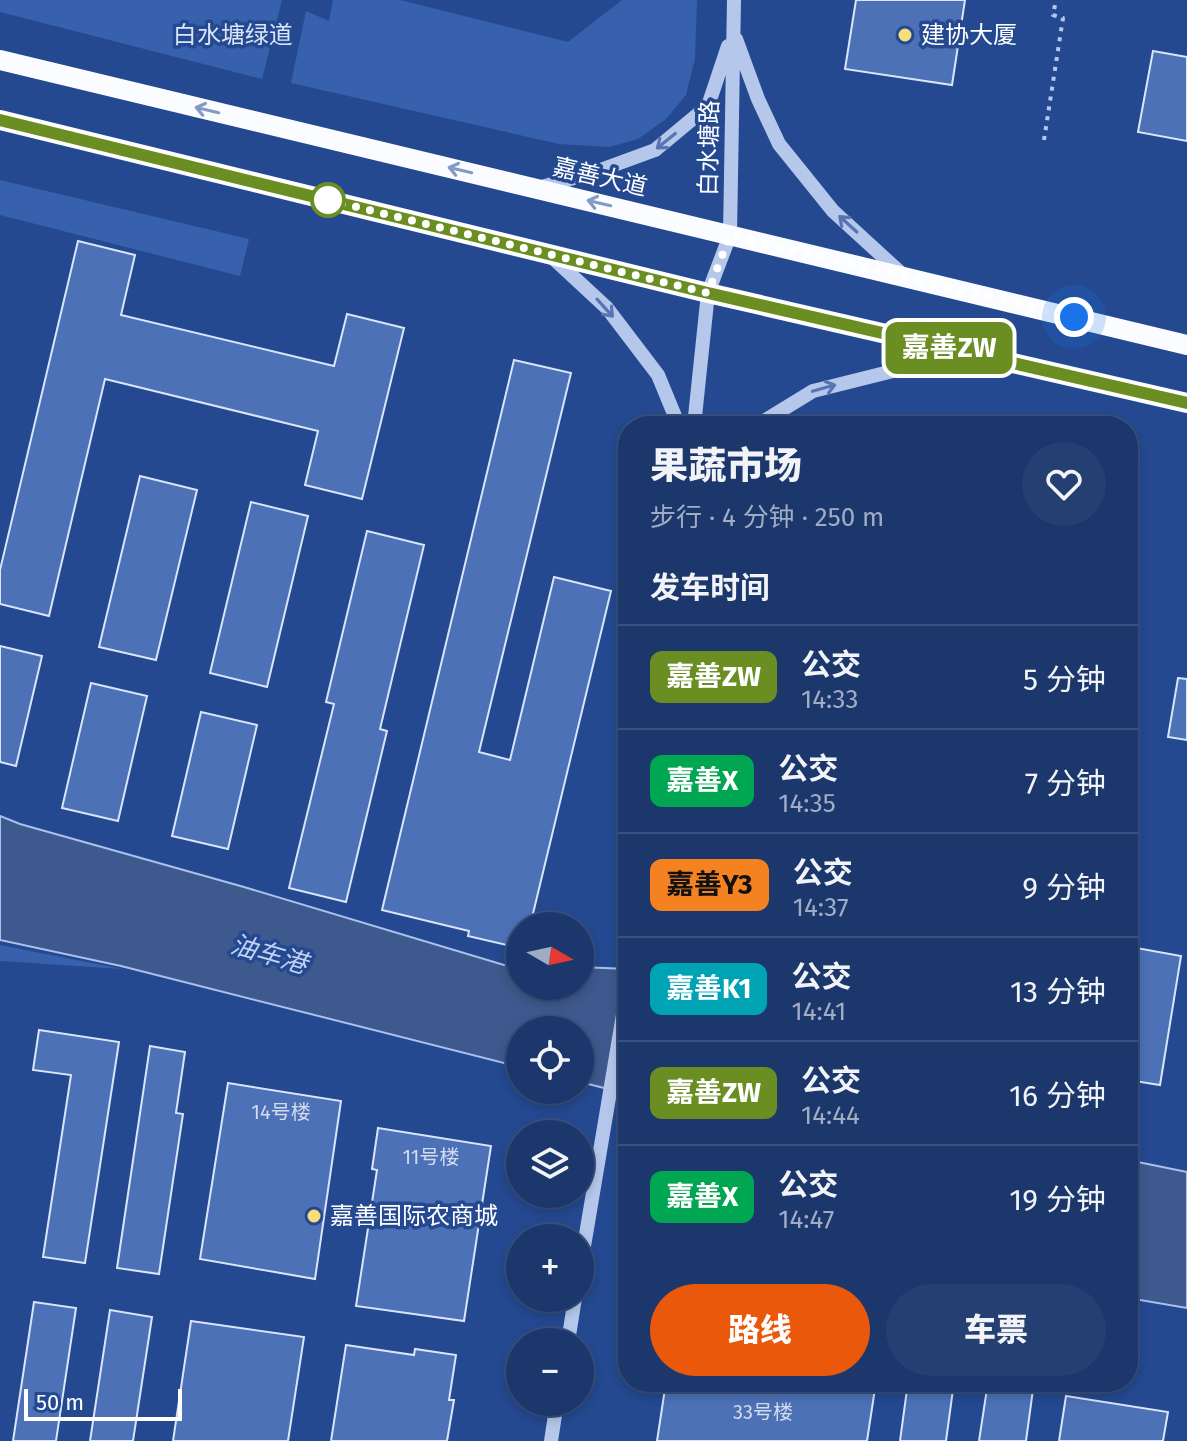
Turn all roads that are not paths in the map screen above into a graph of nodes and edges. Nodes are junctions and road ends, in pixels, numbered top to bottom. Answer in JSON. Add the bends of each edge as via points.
{"nodes":[{"id":1,"x":734,"y":0,"type":"edge"},
{"id":2,"x":734,"y":31,"type":"junction"},
{"id":3,"x":0,"y":60,"type":"edge"},
{"id":4,"x":0,"y":120,"type":"edge"},
{"id":5,"x":536,"y":188,"type":"junction"},
{"id":6,"x":730,"y":235,"type":"junction"},
{"id":7,"x":549,"y":254,"type":"junction"},
{"id":8,"x":906,"y":277,"type":"junction"},
{"id":9,"x":708,"y":293,"type":"junction"},
{"id":10,"x":1187,"y":345,"type":"edge"},
{"id":11,"x":967,"y":352,"type":"junction"},
{"id":12,"x":1187,"y":403,"type":"edge"},
{"id":13,"x":675,"y":416,"type":"edge"},
{"id":14,"x":695,"y":416,"type":"edge"},
{"id":15,"x":772,"y":416,"type":"edge"},
{"id":16,"x":618,"y":1045,"type":"edge"},
{"id":17,"x":588,"y":1224,"type":"edge"},
{"id":18,"x":555,"y":1416,"type":"edge"},
{"id":19,"x":551,"y":1441,"type":"edge"}],
"edges":[{"from":1,"to":2,"type":"street","name":"白水塘路"},
{"from":2,"to":5,"type":"street","one_way":true,"via":[[708,106],[655,150]]},
{"from":2,"to":6,"type":"street","name":"白水塘路"},
{"from":8,"to":2,"type":"street","one_way":true,"via":[[833,211],[779,144]]},
{"from":5,"to":3,"type":"main road","name":"嘉善大道","one_way":true},
{"from":4,"to":7,"type":"main road"},
{"from":6,"to":5,"type":"main road","name":"嘉善大道","one_way":true},
{"from":6,"to":8,"type":"main road","name":"嘉善大道"},
{"from":6,"to":9,"type":"street","name":"白水塘路"},
{"from":7,"to":9,"type":"main road"},
{"from":7,"to":13,"type":"street","one_way":true,"via":[[607,308],[658,375]]},
{"from":8,"to":10,"type":"main road","name":"嘉善大道"},
{"from":9,"to":11,"type":"main road"},
{"from":9,"to":14,"type":"street","name":"白水塘路"},
{"from":11,"to":12,"type":"main road"},
{"from":15,"to":11,"type":"street","one_way":true,"via":[[813,391]]},
{"from":16,"to":17,"type":"street"},
{"from":18,"to":19,"type":"street"}]}
